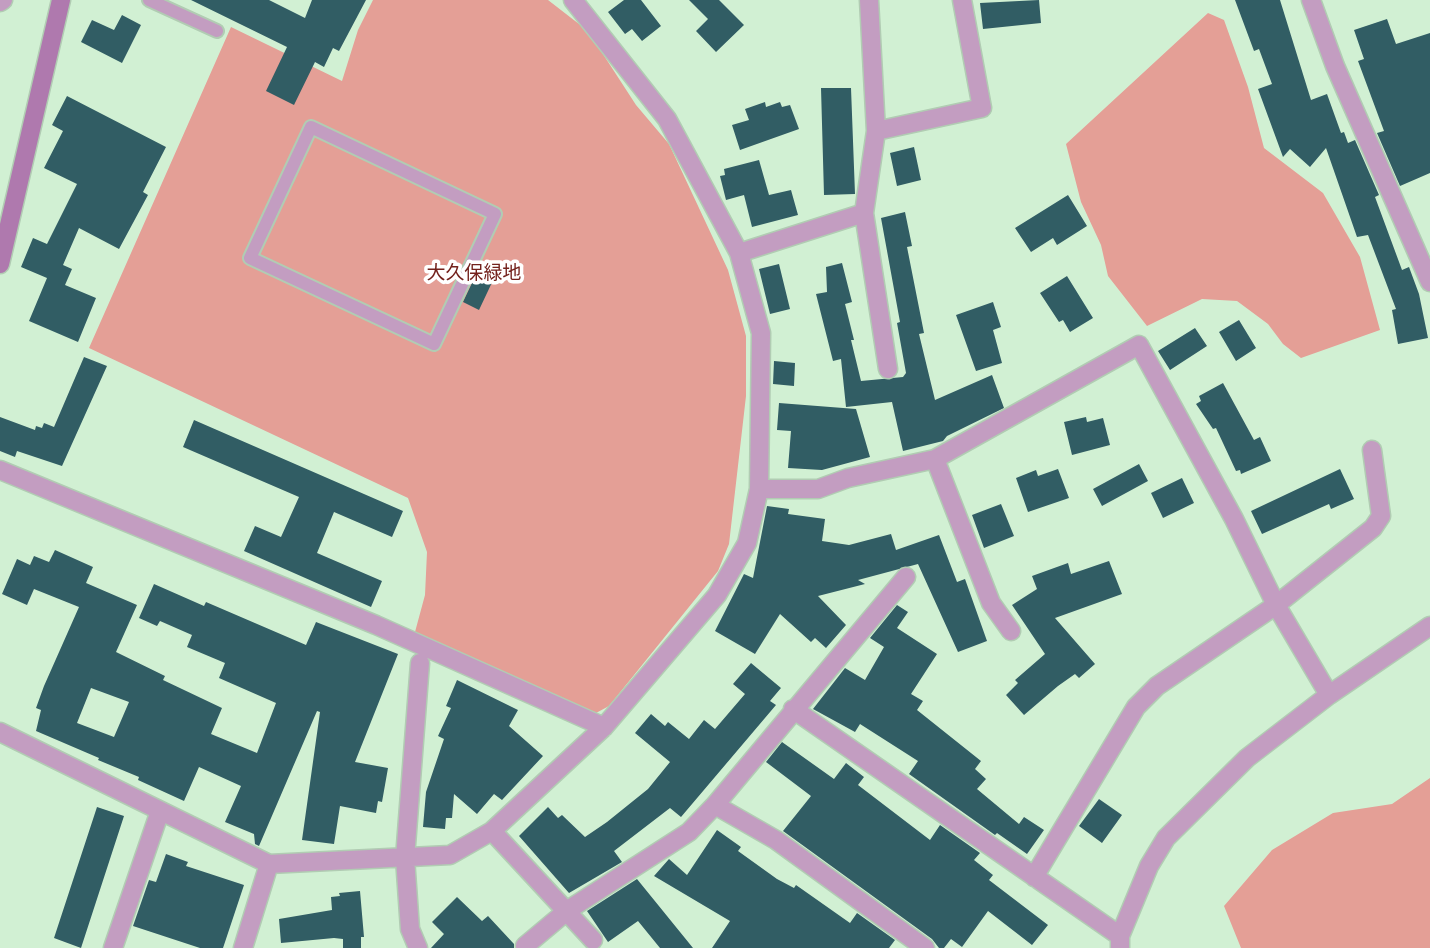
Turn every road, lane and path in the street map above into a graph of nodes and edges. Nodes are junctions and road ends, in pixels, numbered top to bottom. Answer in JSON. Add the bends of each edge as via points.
{"nodes":[{"id":1,"x":61,"y":0,"type":"edge"},
{"id":2,"x":149,"y":0,"type":"edge"},
{"id":3,"x":869,"y":0,"type":"edge"},
{"id":4,"x":962,"y":0,"type":"edge"},
{"id":5,"x":1311,"y":0,"type":"edge"},
{"id":6,"x":584,"y":3,"type":"edge"},
{"id":7,"x":217,"y":32,"type":"dead end"},
{"id":8,"x":876,"y":131,"type":"junction"},
{"id":9,"x":863,"y":214,"type":"junction"},
{"id":10,"x":738,"y":253,"type":"junction"},
{"id":11,"x":0,"y":264,"type":"edge"},
{"id":12,"x":1430,"y":282,"type":"edge"},
{"id":13,"x":434,"y":344,"type":"joint"},
{"id":14,"x":888,"y":369,"type":"dead end"},
{"id":15,"x":1372,"y":450,"type":"dead end"},
{"id":16,"x":935,"y":459,"type":"junction"},
{"id":17,"x":0,"y":470,"type":"edge"},
{"id":18,"x":759,"y":489,"type":"junction"},
{"id":19,"x":906,"y":577,"type":"dead end"},
{"id":20,"x":1276,"y":605,"type":"junction"},
{"id":21,"x":1430,"y":625,"type":"edge"},
{"id":22,"x":1011,"y":631,"type":"dead end"},
{"id":23,"x":421,"y":663,"type":"dead end"},
{"id":24,"x":1329,"y":695,"type":"junction"},
{"id":25,"x":793,"y":709,"type":"junction"},
{"id":26,"x":604,"y":727,"type":"junction"},
{"id":27,"x":0,"y":732,"type":"edge"},
{"id":28,"x":715,"y":805,"type":"junction"},
{"id":29,"x":160,"y":811,"type":"junction"},
{"id":30,"x":492,"y":831,"type":"junction"},
{"id":31,"x":405,"y":858,"type":"junction"},
{"id":32,"x":269,"y":864,"type":"junction"},
{"id":33,"x":1034,"y":877,"type":"junction"},
{"id":34,"x":568,"y":910,"type":"junction"},
{"id":35,"x":593,"y":940,"type":"dead end"},
{"id":36,"x":1120,"y":942,"type":"edge"},
{"id":37,"x":525,"y":946,"type":"dead end"},
{"id":38,"x":113,"y":948,"type":"edge"},
{"id":39,"x":243,"y":948,"type":"edge"},
{"id":40,"x":418,"y":948,"type":"edge"},
{"id":41,"x":925,"y":948,"type":"edge"}],
"edges":[{"from":1,"to":11,"type":"street"},
{"from":2,"to":7,"type":"lane"},
{"from":3,"to":8,"type":"street"},
{"from":4,"to":8,"type":"street","via":[[982,108]]},
{"from":5,"to":12,"type":"street","via":[[1335,66]]},
{"from":6,"to":10,"type":"street","via":[[667,119]]},
{"from":8,"to":9,"type":"street"},
{"from":9,"to":10,"type":"street"},
{"from":9,"to":14,"type":"street"},
{"from":10,"to":18,"type":"street","via":[[761,333]]},
{"from":13,"to":13,"type":"lane","via":[[250,258],[311,127],[495,214]]},
{"from":15,"to":20,"type":"street","via":[[1381,516],[1373,528]]},
{"from":16,"to":18,"type":"street","via":[[818,489]]},
{"from":16,"to":20,"type":"street","via":[[1139,345]]},
{"from":16,"to":22,"type":"street","via":[[991,603]]},
{"from":17,"to":26,"type":"street","via":[[376,625]]},
{"from":18,"to":26,"type":"street","via":[[747,543],[717,595]]},
{"from":19,"to":25,"type":"street"},
{"from":20,"to":24,"type":"street"},
{"from":20,"to":33,"type":"street","via":[[1157,686],[1136,707]]},
{"from":21,"to":24,"type":"street"},
{"from":23,"to":31,"type":"street"},
{"from":24,"to":36,"type":"street","via":[[1247,758],[1166,838],[1149,866]]},
{"from":25,"to":28,"type":"street"},
{"from":25,"to":33,"type":"street"},
{"from":26,"to":30,"type":"street"},
{"from":27,"to":29,"type":"street"},
{"from":28,"to":34,"type":"street","via":[[689,832]]},
{"from":28,"to":41,"type":"street","via":[[776,840]]},
{"from":29,"to":32,"type":"street"},
{"from":29,"to":38,"type":"street"},
{"from":30,"to":31,"type":"street","via":[[450,855]]},
{"from":30,"to":34,"type":"street"},
{"from":31,"to":32,"type":"street"},
{"from":31,"to":40,"type":"street","via":[[410,929]]},
{"from":32,"to":39,"type":"street"},
{"from":33,"to":36,"type":"street"},
{"from":34,"to":35,"type":"street"},
{"from":34,"to":37,"type":"street"}]}
